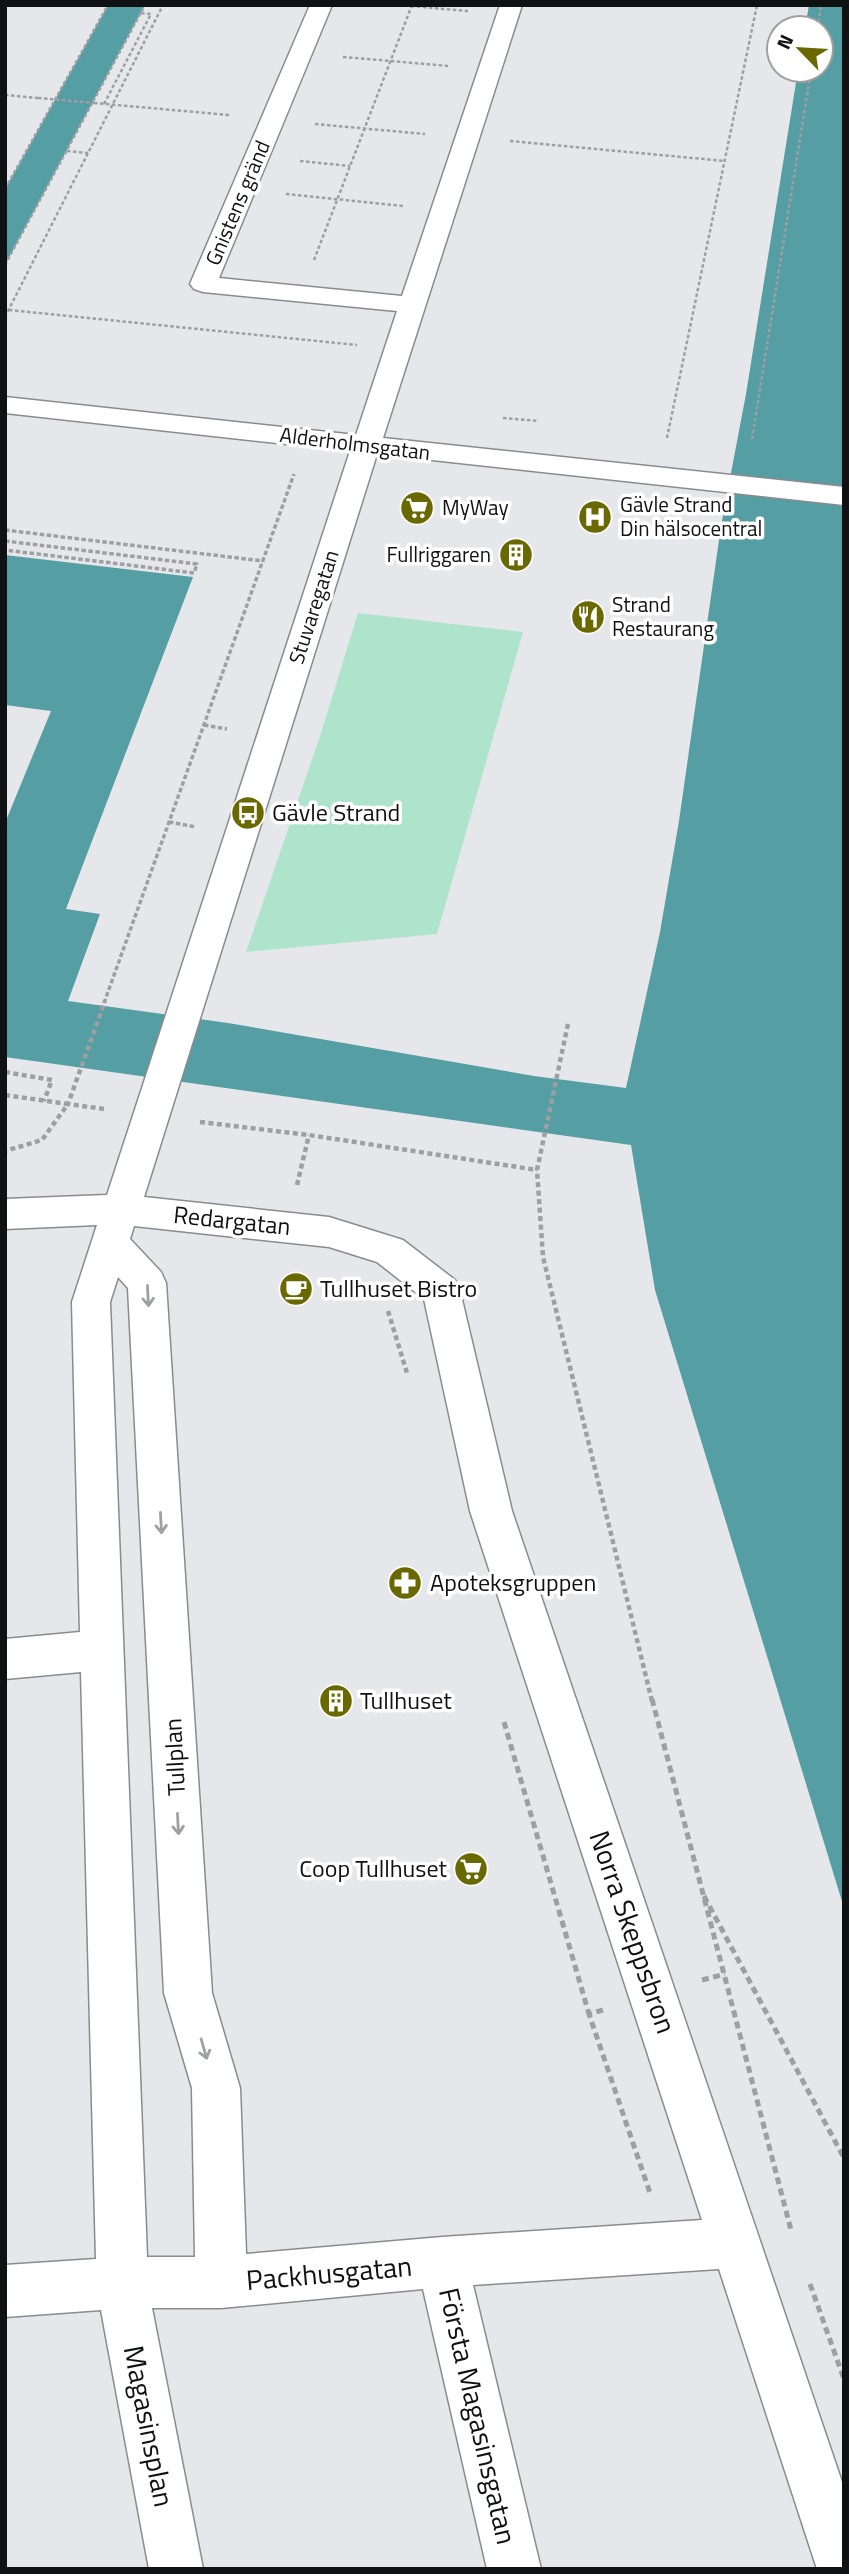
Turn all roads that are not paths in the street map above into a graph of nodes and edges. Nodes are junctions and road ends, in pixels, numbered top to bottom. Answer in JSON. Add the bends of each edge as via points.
{"nodes":[{"id":1,"x":321,"y":5,"type":"edge"},
{"id":2,"x":511,"y":5,"type":"edge"},
{"id":3,"x":413,"y":304,"type":"junction"},
{"id":4,"x":5,"y":405,"type":"edge"},
{"id":5,"x":367,"y":445,"type":"junction"},
{"id":6,"x":844,"y":496,"type":"edge"},
{"id":7,"x":5,"y":1214,"type":"edge"},
{"id":8,"x":115,"y":1226,"type":"junction"},
{"id":9,"x":441,"y":1291,"type":"joint"},
{"id":10,"x":102,"y":1650,"type":"junction"},
{"id":11,"x":5,"y":1660,"type":"edge"},
{"id":12,"x":737,"y":2243,"type":"junction"},
{"id":13,"x":442,"y":2262,"type":"junction"},
{"id":14,"x":221,"y":2282,"type":"junction"},
{"id":15,"x":122,"y":2283,"type":"junction"},
{"id":16,"x":5,"y":2291,"type":"edge"},
{"id":17,"x":176,"y":2569,"type":"edge"},
{"id":18,"x":514,"y":2569,"type":"edge"},
{"id":19,"x":844,"y":2569,"type":"edge"}],
"edges":[{"from":1,"to":3,"type":"street","name":"Gnistens gränd","via":[[204,284]]},
{"from":2,"to":3,"type":"street","name":"Stuvaregatan"},
{"from":3,"to":5,"type":"street","name":"Stuvaregatan"},
{"from":4,"to":5,"type":"street","name":"Alderholmsgatan"},
{"from":5,"to":6,"type":"street","name":"Alderholmsgatan"},
{"from":5,"to":8,"type":"street","name":"Stuvaregatan"},
{"from":7,"to":8,"type":"street","name":"Redargatan"},
{"from":8,"to":9,"type":"street","name":"Redargatan","via":[[329,1232],[390,1251]]},
{"from":8,"to":10,"type":"street","name":"Stuvaregatan","via":[[91,1302]]},
{"from":8,"to":14,"type":"street","name":"Tullplan","one_way":true,"via":[[147,1283],[188,1993],[216,2088]]},
{"from":9,"to":12,"type":"street","name":"Norra Skeppsbron","via":[[491,1511]]},
{"from":10,"to":11,"type":"street"},
{"from":10,"to":15,"type":"street","name":"Magasinsplan"},
{"from":12,"to":13,"type":"street","name":"Packhusgatan"},
{"from":12,"to":19,"type":"street","name":"Norra Skeppsbron"},
{"from":13,"to":14,"type":"street","name":"Packhusgatan"},
{"from":13,"to":18,"type":"street","name":"Första Magasinsgatan"},
{"from":14,"to":15,"type":"street","name":"Packhusgatan"},
{"from":15,"to":16,"type":"street","name":"Packhusgatan"},
{"from":15,"to":17,"type":"street","name":"Magasinsplan"}]}
